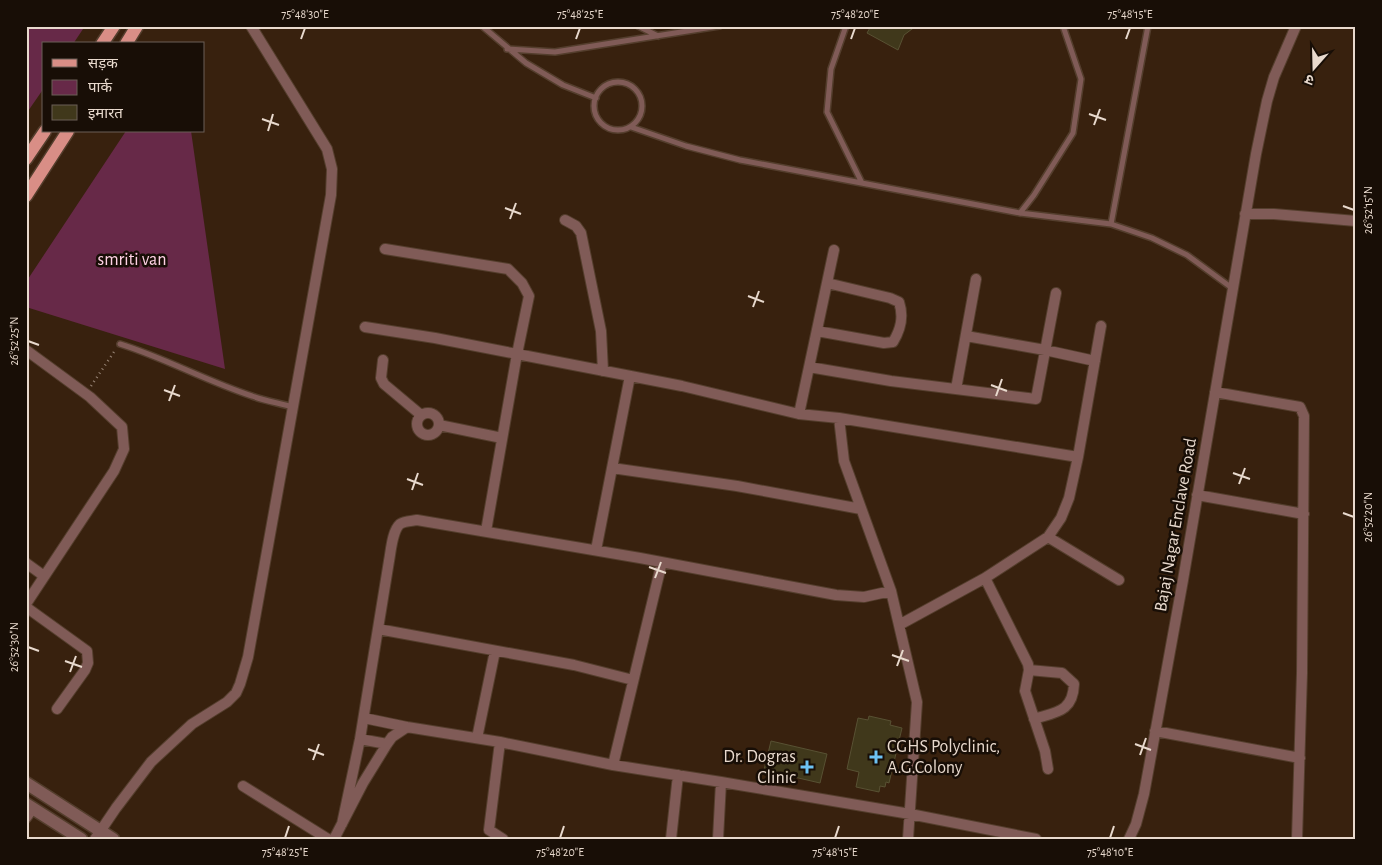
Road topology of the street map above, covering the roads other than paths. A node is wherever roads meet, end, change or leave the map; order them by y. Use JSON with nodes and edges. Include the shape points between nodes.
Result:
{"nodes":[{"id":1,"x":114,"y":26,"type":"edge"},
{"id":2,"x":137,"y":26,"type":"edge"},
{"id":3,"x":482,"y":26,"type":"edge"},
{"id":4,"x":638,"y":26,"type":"edge"},
{"id":5,"x":719,"y":26,"type":"edge"},
{"id":6,"x":846,"y":26,"type":"edge"},
{"id":7,"x":1063,"y":26,"type":"edge"},
{"id":8,"x":1148,"y":26,"type":"edge"},
{"id":9,"x":1296,"y":26,"type":"edge"},
{"id":10,"x":253,"y":27,"type":"edge"},
{"id":11,"x":659,"y":36,"type":"junction"},
{"id":12,"x":103,"y":42,"type":"edge"},
{"id":13,"x":127,"y":42,"type":"edge"},
{"id":14,"x":508,"y":49,"type":"junction"},
{"id":15,"x":596,"y":98,"type":"junction"},
{"id":16,"x":630,"y":127,"type":"junction"},
{"id":17,"x":44,"y":132,"type":"edge"},
{"id":18,"x":67,"y":132,"type":"edge"},
{"id":19,"x":26,"y":159,"type":"edge"},
{"id":20,"x":862,"y":183,"type":"junction"},
{"id":21,"x":26,"y":196,"type":"edge"},
{"id":22,"x":1020,"y":213,"type":"junction"},
{"id":23,"x":1245,"y":214,"type":"junction"},
{"id":24,"x":565,"y":220,"type":"dead end"},
{"id":25,"x":1356,"y":221,"type":"edge"},
{"id":26,"x":1111,"y":224,"type":"junction"},
{"id":27,"x":385,"y":248,"type":"dead end"},
{"id":28,"x":834,"y":250,"type":"dead end"},
{"id":29,"x":976,"y":279,"type":"dead end"},
{"id":30,"x":827,"y":284,"type":"junction"},
{"id":31,"x":1232,"y":288,"type":"junction"},
{"id":32,"x":1056,"y":293,"type":"dead end"},
{"id":33,"x":1102,"y":326,"type":"dead end"},
{"id":34,"x":365,"y":327,"type":"dead end"},
{"id":35,"x":817,"y":331,"type":"junction"},
{"id":36,"x":966,"y":336,"type":"junction"},
{"id":37,"x":120,"y":344,"type":"road end"},
{"id":38,"x":26,"y":350,"type":"edge"},
{"id":39,"x":1045,"y":350,"type":"junction"},
{"id":40,"x":517,"y":354,"type":"junction"},
{"id":41,"x":383,"y":360,"type":"dead end"},
{"id":42,"x":1095,"y":361,"type":"junction"},
{"id":43,"x":808,"y":367,"type":"junction"},
{"id":44,"x":603,"y":371,"type":"junction"},
{"id":45,"x":630,"y":376,"type":"junction"},
{"id":46,"x":956,"y":389,"type":"junction"},
{"id":47,"x":1215,"y":392,"type":"junction"},
{"id":48,"x":293,"y":407,"type":"junction"},
{"id":49,"x":799,"y":414,"type":"junction"},
{"id":50,"x":421,"y":416,"type":"junction"},
{"id":51,"x":839,"y":418,"type":"junction"},
{"id":52,"x":438,"y":425,"type":"junction"},
{"id":53,"x":502,"y":438,"type":"junction"},
{"id":54,"x":1078,"y":457,"type":"junction"},
{"id":55,"x":612,"y":468,"type":"junction"},
{"id":56,"x":1197,"y":495,"type":"junction"},
{"id":57,"x":861,"y":509,"type":"junction"},
{"id":58,"x":1304,"y":514,"type":"junction"},
{"id":59,"x":486,"y":530,"type":"junction"},
{"id":60,"x":1048,"y":537,"type":"junction"},
{"id":61,"x":596,"y":550,"type":"junction"},
{"id":62,"x":662,"y":562,"type":"junction"},
{"id":63,"x":26,"y":563,"type":"edge"},
{"id":64,"x":44,"y":576,"type":"junction"},
{"id":65,"x":985,"y":578,"type":"junction"},
{"id":66,"x":1118,"y":580,"type":"dead end"},
{"id":67,"x":891,"y":591,"type":"junction"},
{"id":68,"x":26,"y":606,"type":"edge"},
{"id":69,"x":899,"y":625,"type":"junction"},
{"id":70,"x":378,"y":628,"type":"junction"},
{"id":71,"x":495,"y":650,"type":"junction"},
{"id":72,"x":1028,"y":670,"type":"junction"},
{"id":73,"x":634,"y":680,"type":"junction"},
{"id":74,"x":56,"y":709,"type":"dead end"},
{"id":75,"x":364,"y":718,"type":"junction"},
{"id":76,"x":1034,"y":719,"type":"junction"},
{"id":77,"x":407,"y":727,"type":"junction"},
{"id":78,"x":1155,"y":731,"type":"junction"},
{"id":79,"x":477,"y":738,"type":"junction"},
{"id":80,"x":360,"y":739,"type":"junction"},
{"id":81,"x":500,"y":742,"type":"junction"},
{"id":82,"x":386,"y":744,"type":"junction"},
{"id":83,"x":1300,"y":758,"type":"junction"},
{"id":84,"x":613,"y":765,"type":"junction"},
{"id":85,"x":1048,"y":770,"type":"dead end"},
{"id":86,"x":678,"y":775,"type":"junction"},
{"id":87,"x":721,"y":782,"type":"junction"},
{"id":88,"x":26,"y":783,"type":"edge"},
{"id":89,"x":243,"y":786,"type":"dead end"},
{"id":90,"x":28,"y":810,"type":"edge"},
{"id":91,"x":910,"y":814,"type":"junction"},
{"id":92,"x":342,"y":824,"type":"junction"},
{"id":93,"x":488,"y":834,"type":"edge"},
{"id":94,"x":98,"y":835,"type":"edge"},
{"id":95,"x":81,"y":839,"type":"edge"},
{"id":96,"x":113,"y":839,"type":"edge"},
{"id":97,"x":328,"y":839,"type":"edge"},
{"id":98,"x":334,"y":839,"type":"edge"},
{"id":99,"x":503,"y":839,"type":"edge"},
{"id":100,"x":671,"y":839,"type":"edge"},
{"id":101,"x":718,"y":839,"type":"edge"},
{"id":102,"x":908,"y":839,"type":"edge"},
{"id":103,"x":1036,"y":839,"type":"edge"},
{"id":104,"x":1129,"y":839,"type":"edge"},
{"id":105,"x":1297,"y":839,"type":"edge"}],
"edges":[{"from":1,"to":12,"type":"main road"},
{"from":2,"to":13,"type":"main road"},
{"from":3,"to":14,"type":"lane"},
{"from":4,"to":11,"type":"lane"},
{"from":5,"to":11,"type":"lane"},
{"from":6,"to":20,"type":"lane","via":[[831,70],[827,112]]},
{"from":7,"to":22,"type":"lane","via":[[1081,79],[1073,134]]},
{"from":8,"to":26,"type":"lane"},
{"from":9,"to":23,"type":"street","name":"Bajaj Nagar Enclave Road","via":[[1267,101]]},
{"from":10,"to":48,"type":"street","via":[[327,149],[332,169],[331,195]]},
{"from":11,"to":14,"type":"lane","via":[[555,52]]},
{"from":14,"to":15,"type":"lane","via":[[563,86]]},
{"from":15,"to":16,"type":"lane","via":[[594,106],[600,122],[614,130]]},
{"from":15,"to":16,"type":"lane","via":[[605,86],[612,83],[620,82],[634,88],[642,101],[642,108]]},
{"from":16,"to":20,"type":"lane","via":[[740,160]]},
{"from":17,"to":19,"type":"main road"},
{"from":18,"to":21,"type":"main road"},
{"from":20,"to":22,"type":"lane"},
{"from":22,"to":26,"type":"lane"},
{"from":23,"to":25,"type":"street"},
{"from":23,"to":31,"type":"street","name":"Bajaj Nagar Enclave Road"},
{"from":24,"to":44,"type":"street","via":[[581,233],[601,331]]},
{"from":26,"to":31,"type":"lane","via":[[1152,238],[1187,256]]},
{"from":27,"to":40,"type":"street","via":[[508,269],[522,282],[528,296]]},
{"from":28,"to":30,"type":"street"},
{"from":29,"to":36,"type":"street"},
{"from":30,"to":35,"type":"street"},
{"from":30,"to":35,"type":"street","via":[[899,302],[902,322],[893,342],[884,343]]},
{"from":31,"to":47,"type":"street","name":"Bajaj Nagar Enclave Road"},
{"from":32,"to":39,"type":"street"},
{"from":33,"to":42,"type":"street"},
{"from":34,"to":40,"type":"street"},
{"from":35,"to":43,"type":"street"},
{"from":36,"to":39,"type":"street"},
{"from":36,"to":46,"type":"street"},
{"from":37,"to":48,"type":"lane","via":[[252,397]]},
{"from":38,"to":64,"type":"street","via":[[85,394],[122,427],[124,449],[114,471]]},
{"from":39,"to":42,"type":"street"},
{"from":39,"to":46,"type":"street","via":[[1036,399]]},
{"from":40,"to":44,"type":"street"},
{"from":40,"to":53,"type":"street"},
{"from":41,"to":50,"type":"street","via":[[381,378],[384,384]]},
{"from":42,"to":54,"type":"street"},
{"from":43,"to":46,"type":"street"},
{"from":43,"to":49,"type":"street"},
{"from":44,"to":45,"type":"street"},
{"from":45,"to":49,"type":"street"},
{"from":45,"to":55,"type":"street"},
{"from":47,"to":56,"type":"street","name":"Bajaj Nagar Enclave Road"},
{"from":47,"to":58,"type":"street","via":[[1303,410]]},
{"from":48,"to":94,"type":"street","via":[[248,657],[236,693],[192,724],[151,762]]},
{"from":49,"to":51,"type":"street"},
{"from":50,"to":52,"type":"street","via":[[431,414],[438,420]]},
{"from":50,"to":52,"type":"street","via":[[417,426],[425,434],[434,433]]},
{"from":51,"to":54,"type":"street"},
{"from":51,"to":57,"type":"street","via":[[844,461]]},
{"from":52,"to":53,"type":"street"},
{"from":53,"to":59,"type":"street"},
{"from":54,"to":60,"type":"street","via":[[1061,518]]},
{"from":55,"to":57,"type":"street","via":[[737,486]]},
{"from":55,"to":61,"type":"street"},
{"from":56,"to":58,"type":"street"},
{"from":56,"to":78,"type":"street","name":"Bajaj Nagar Enclave Road"},
{"from":57,"to":67,"type":"street"},
{"from":58,"to":83,"type":"street"},
{"from":59,"to":61,"type":"street"},
{"from":59,"to":70,"type":"street","via":[[417,520],[398,526]]},
{"from":60,"to":65,"type":"street"},
{"from":60,"to":66,"type":"street"},
{"from":61,"to":62,"type":"street"},
{"from":62,"to":67,"type":"street","via":[[836,595],[864,596]]},
{"from":62,"to":73,"type":"street"},
{"from":63,"to":64,"type":"street"},
{"from":64,"to":68,"type":"street"},
{"from":65,"to":69,"type":"street"},
{"from":65,"to":72,"type":"street","via":[[1028,664]]},
{"from":67,"to":69,"type":"street"},
{"from":68,"to":74,"type":"street","via":[[87,651],[85,670]]},
{"from":69,"to":91,"type":"street","via":[[916,702]]},
{"from":70,"to":71,"type":"street"},
{"from":70,"to":75,"type":"street"},
{"from":71,"to":73,"type":"street"},
{"from":71,"to":79,"type":"street"},
{"from":72,"to":76,"type":"street","via":[[1025,691]]},
{"from":72,"to":76,"type":"street","via":[[1062,673],[1074,684],[1071,702],[1062,710]]},
{"from":73,"to":84,"type":"street"},
{"from":75,"to":77,"type":"street"},
{"from":75,"to":80,"type":"street"},
{"from":76,"to":85,"type":"street"},
{"from":77,"to":79,"type":"street"},
{"from":77,"to":82,"type":"street"},
{"from":78,"to":83,"type":"street"},
{"from":78,"to":104,"type":"street","name":"Bajaj Nagar Enclave Road","via":[[1144,794]]},
{"from":79,"to":81,"type":"street"},
{"from":80,"to":82,"type":"street"},
{"from":80,"to":92,"type":"street"},
{"from":81,"to":84,"type":"street"},
{"from":81,"to":93,"type":"street"},
{"from":82,"to":92,"type":"street"},
{"from":83,"to":105,"type":"street"},
{"from":84,"to":86,"type":"street"},
{"from":86,"to":87,"type":"street"},
{"from":86,"to":100,"type":"street"},
{"from":87,"to":91,"type":"street"},
{"from":87,"to":101,"type":"street"},
{"from":88,"to":94,"type":"street"},
{"from":89,"to":97,"type":"street"},
{"from":90,"to":95,"type":"street"},
{"from":91,"to":102,"type":"street"},
{"from":91,"to":103,"type":"street"},
{"from":92,"to":98,"type":"street"},
{"from":93,"to":99,"type":"street"},
{"from":94,"to":96,"type":"street"}]}
